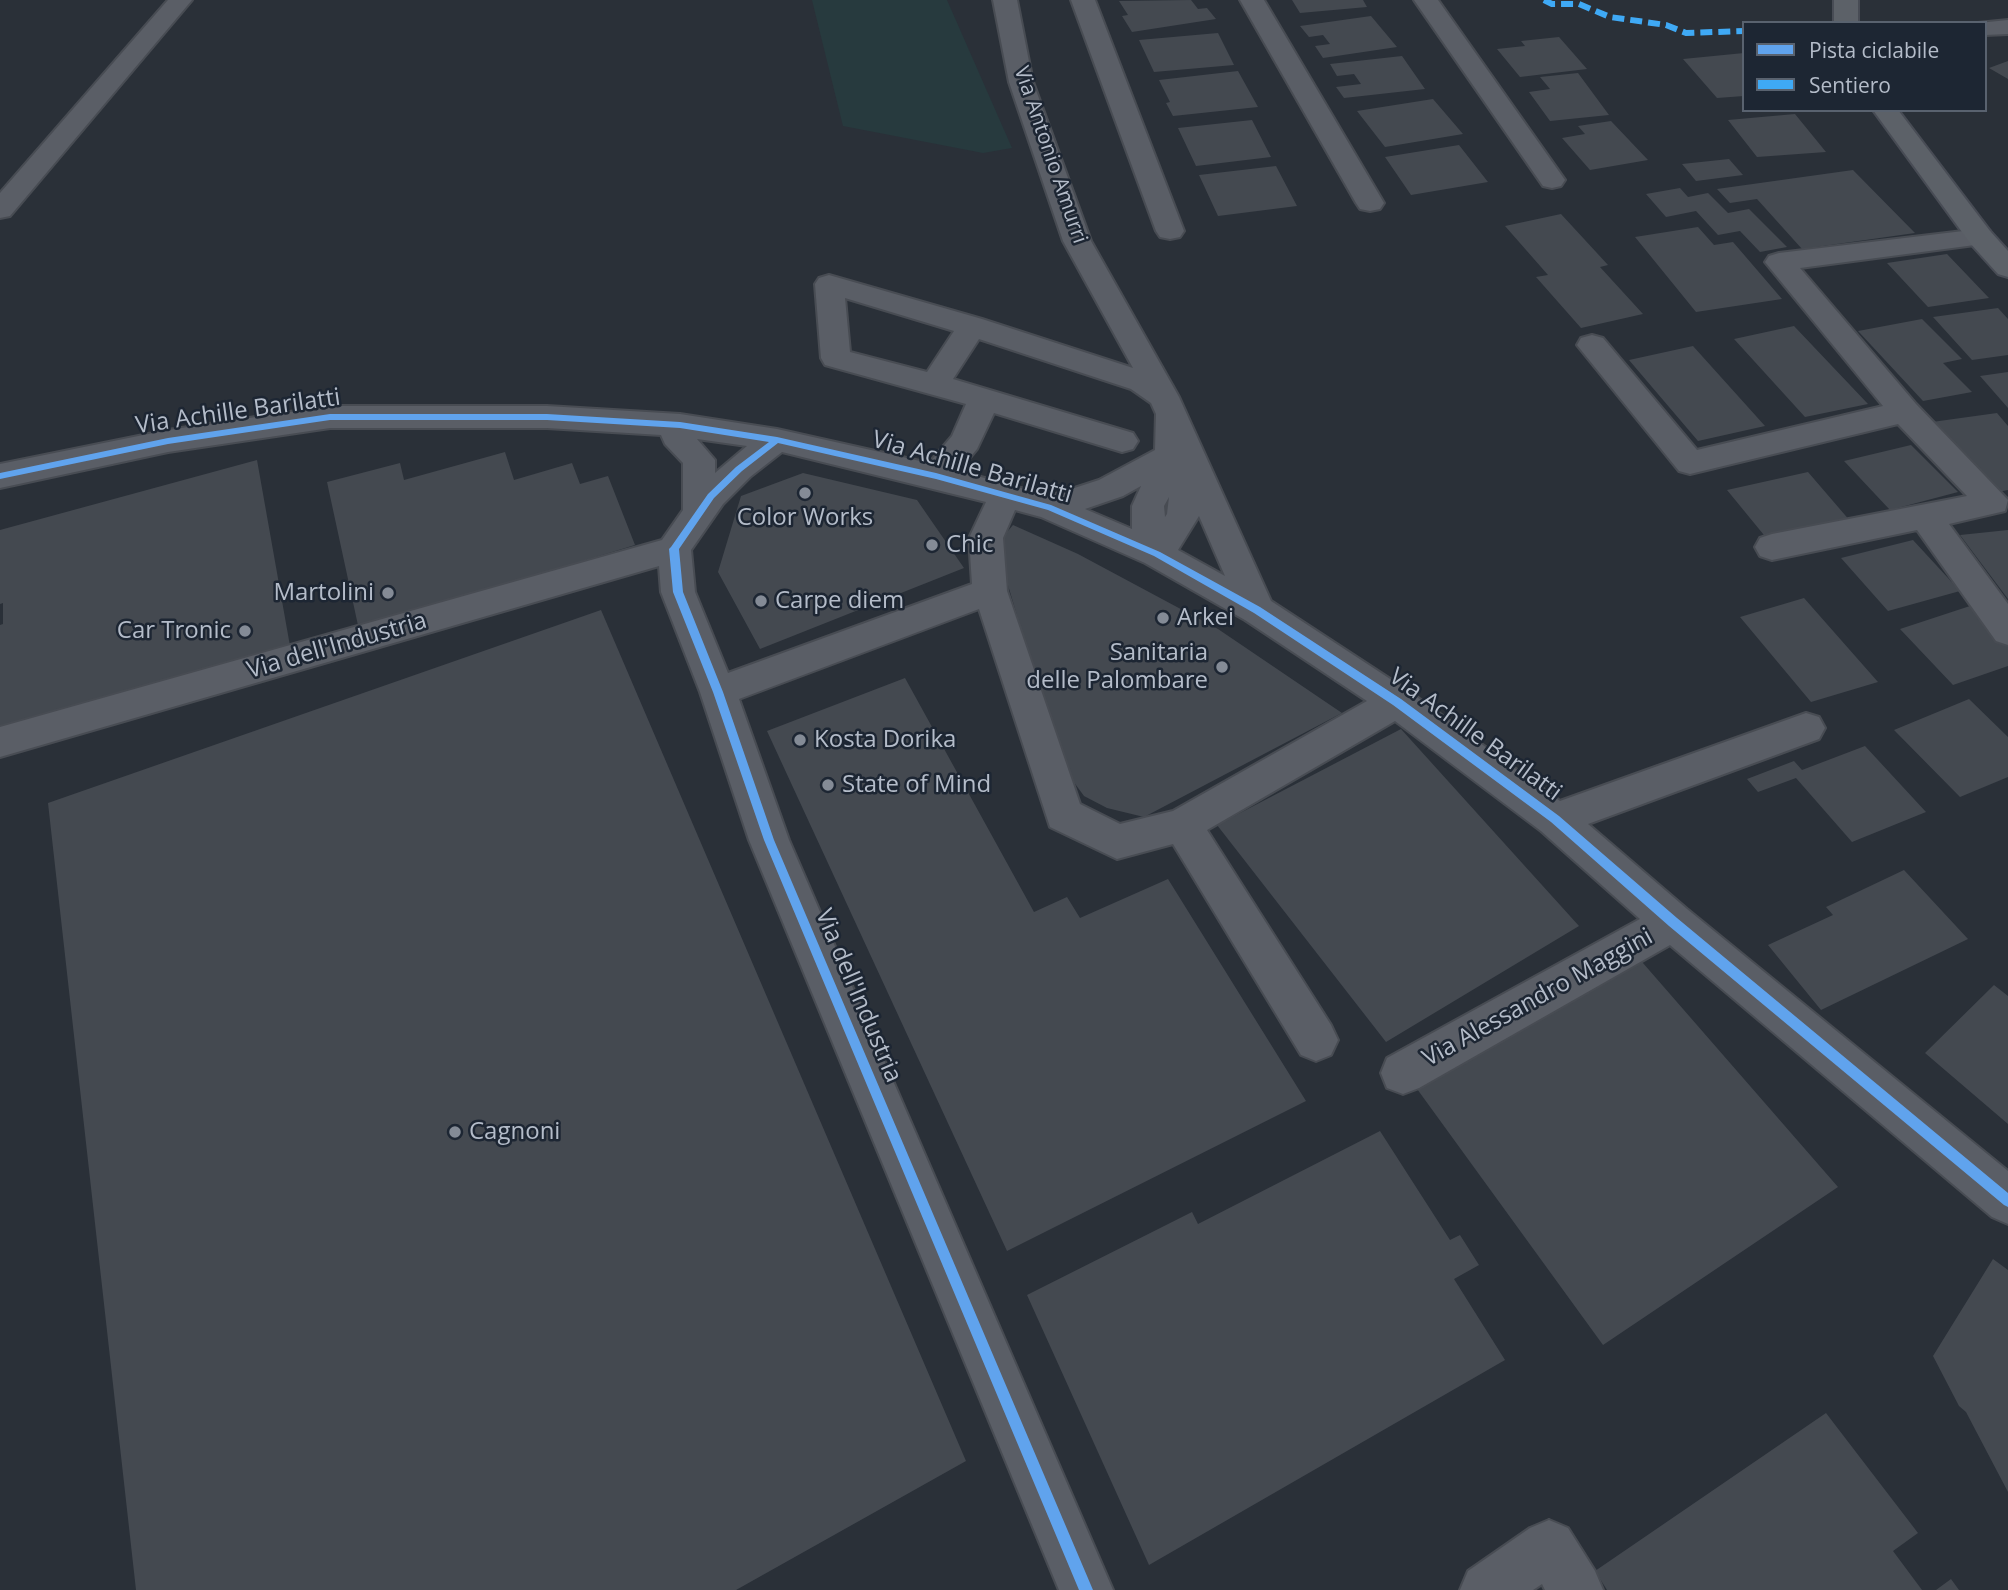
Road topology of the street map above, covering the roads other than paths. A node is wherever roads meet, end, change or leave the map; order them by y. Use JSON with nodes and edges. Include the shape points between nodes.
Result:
{"nodes":[{"id":1,"x":180,"y":0,"type":"edge"},
{"id":2,"x":1005,"y":0,"type":"edge"},
{"id":3,"x":1083,"y":0,"type":"edge"},
{"id":4,"x":1252,"y":0,"type":"edge"},
{"id":5,"x":1426,"y":0,"type":"edge"},
{"id":6,"x":1846,"y":0,"type":"edge"},
{"id":7,"x":1846,"y":21,"type":"edge"},
{"id":8,"x":2008,"y":27,"type":"edge"},
{"id":9,"x":1987,"y":28,"type":"edge"},
{"id":10,"x":1886,"y":112,"type":"edge"},
{"id":11,"x":1552,"y":180,"type":"dead end"},
{"id":12,"x":1370,"y":203,"type":"dead end"},
{"id":13,"x":0,"y":209,"type":"edge"},
{"id":14,"x":1170,"y":231,"type":"dead end"},
{"id":15,"x":1980,"y":237,"type":"junction"},
{"id":16,"x":2008,"y":268,"type":"edge"},
{"id":17,"x":972,"y":326,"type":"junction"},
{"id":18,"x":1592,"y":345,"type":"dead end"},
{"id":19,"x":935,"y":384,"type":"junction"},
{"id":20,"x":984,"y":399,"type":"junction"},
{"id":21,"x":1168,"y":406,"type":"junction"},
{"id":22,"x":1905,"y":412,"type":"junction"},
{"id":23,"x":676,"y":436,"type":"dead end"},
{"id":24,"x":777,"y":440,"type":"junction"},
{"id":25,"x":1122,"y":441,"type":"dead end"},
{"id":26,"x":1181,"y":454,"type":"junction"},
{"id":27,"x":0,"y":476,"type":"edge"},
{"id":28,"x":936,"y":476,"type":"junction"},
{"id":29,"x":1005,"y":495,"type":"junction"},
{"id":30,"x":2001,"y":502,"type":"edge"},
{"id":31,"x":1051,"y":508,"type":"junction"},
{"id":32,"x":700,"y":510,"type":"junction"},
{"id":33,"x":1925,"y":516,"type":"junction"},
{"id":34,"x":1772,"y":547,"type":"dead end"},
{"id":35,"x":674,"y":549,"type":"junction"},
{"id":36,"x":1157,"y":554,"type":"junction"},
{"id":37,"x":990,"y":591,"type":"junction"},
{"id":38,"x":1257,"y":610,"type":"junction"},
{"id":39,"x":2008,"y":631,"type":"edge"},
{"id":40,"x":718,"y":692,"type":"junction"},
{"id":41,"x":1397,"y":702,"type":"junction"},
{"id":42,"x":1806,"y":728,"type":"dead end"},
{"id":43,"x":0,"y":743,"type":"edge"},
{"id":44,"x":1555,"y":820,"type":"junction"},
{"id":45,"x":1182,"y":825,"type":"junction"},
{"id":46,"x":1673,"y":922,"type":"junction"},
{"id":47,"x":1316,"y":1040,"type":"dead end"},
{"id":48,"x":1404,"y":1073,"type":"dead end"},
{"id":49,"x":2008,"y":1201,"type":"edge"},
{"id":50,"x":1086,"y":1590,"type":"edge"},
{"id":51,"x":1487,"y":1590,"type":"edge"},
{"id":52,"x":1576,"y":1590,"type":"edge"}],
"edges":[{"from":1,"to":13,"type":"street"},
{"from":2,"to":21,"type":"street","name":"Via Antonio Amurri","via":[[1021,82],[1077,241]]},
{"from":3,"to":14,"type":"street"},
{"from":4,"to":12,"type":"street"},
{"from":5,"to":11,"type":"street"},
{"from":6,"to":7,"type":"main road"},
{"from":8,"to":9,"type":"street"},
{"from":10,"to":15,"type":"main road"},
{"from":15,"to":16,"type":"main road"},
{"from":15,"to":22,"type":"street","via":[[1779,262]]},
{"from":17,"to":19,"type":"street"},
{"from":17,"to":19,"type":"street","via":[[829,284],[836,358]]},
{"from":17,"to":21,"type":"street","via":[[1142,382]]},
{"from":18,"to":22,"type":"street","via":[[1690,463]]},
{"from":19,"to":20,"type":"street"},
{"from":20,"to":25,"type":"street"},
{"from":20,"to":28,"type":"street","via":[[966,441]]},
{"from":21,"to":26,"type":"street","name":"Via Antonio Amurri"},
{"from":22,"to":30,"type":"street"},
{"from":23,"to":32,"type":"street","via":[[699,460]]},
{"from":24,"to":27,"type":"street","name":"Via Achille Barilatti","via":[[681,425],[547,417],[330,417],[168,441]]},
{"from":24,"to":28,"type":"street","name":"Via Achille Barilatti"},
{"from":24,"to":32,"type":"street","via":[[739,469]]},
{"from":26,"to":31,"type":"street","via":[[1111,488]]},
{"from":26,"to":36,"type":"street","via":[[1183,516]]},
{"from":26,"to":38,"type":"street","name":"Via Antonio Amurri"},
{"from":28,"to":29,"type":"street","name":"Via Achille Barilatti"},
{"from":29,"to":31,"type":"street","name":"Via Achille Barilatti"},
{"from":29,"to":37,"type":"street","via":[[986,538]]},
{"from":30,"to":33,"type":"street"},
{"from":31,"to":36,"type":"street","name":"Via Achille Barilatti"},
{"from":32,"to":35,"type":"street"},
{"from":33,"to":34,"type":"street"},
{"from":33,"to":39,"type":"street"},
{"from":35,"to":40,"type":"street","name":"Via dell'Industria","via":[[678,592]]},
{"from":35,"to":43,"type":"street","name":"Via dell'Industria"},
{"from":36,"to":38,"type":"street","name":"Via Achille Barilatti"},
{"from":37,"to":40,"type":"street"},
{"from":37,"to":45,"type":"street","via":[[1064,815],[1118,842]]},
{"from":38,"to":41,"type":"street","name":"Via Achille Barilatti"},
{"from":40,"to":50,"type":"street","name":"Via dell'Industria","via":[[769,840]]},
{"from":41,"to":44,"type":"street","name":"Via Achille Barilatti"},
{"from":41,"to":45,"type":"street"},
{"from":42,"to":44,"type":"street"},
{"from":44,"to":46,"type":"street","name":"Via Achille Barilatti"},
{"from":45,"to":47,"type":"street"},
{"from":46,"to":48,"type":"street","name":"Via Alessandro Maggini"},
{"from":46,"to":49,"type":"street","name":"Via Achille Barilatti"},
{"from":51,"to":52,"type":"street","via":[[1549,1546]]}]}
